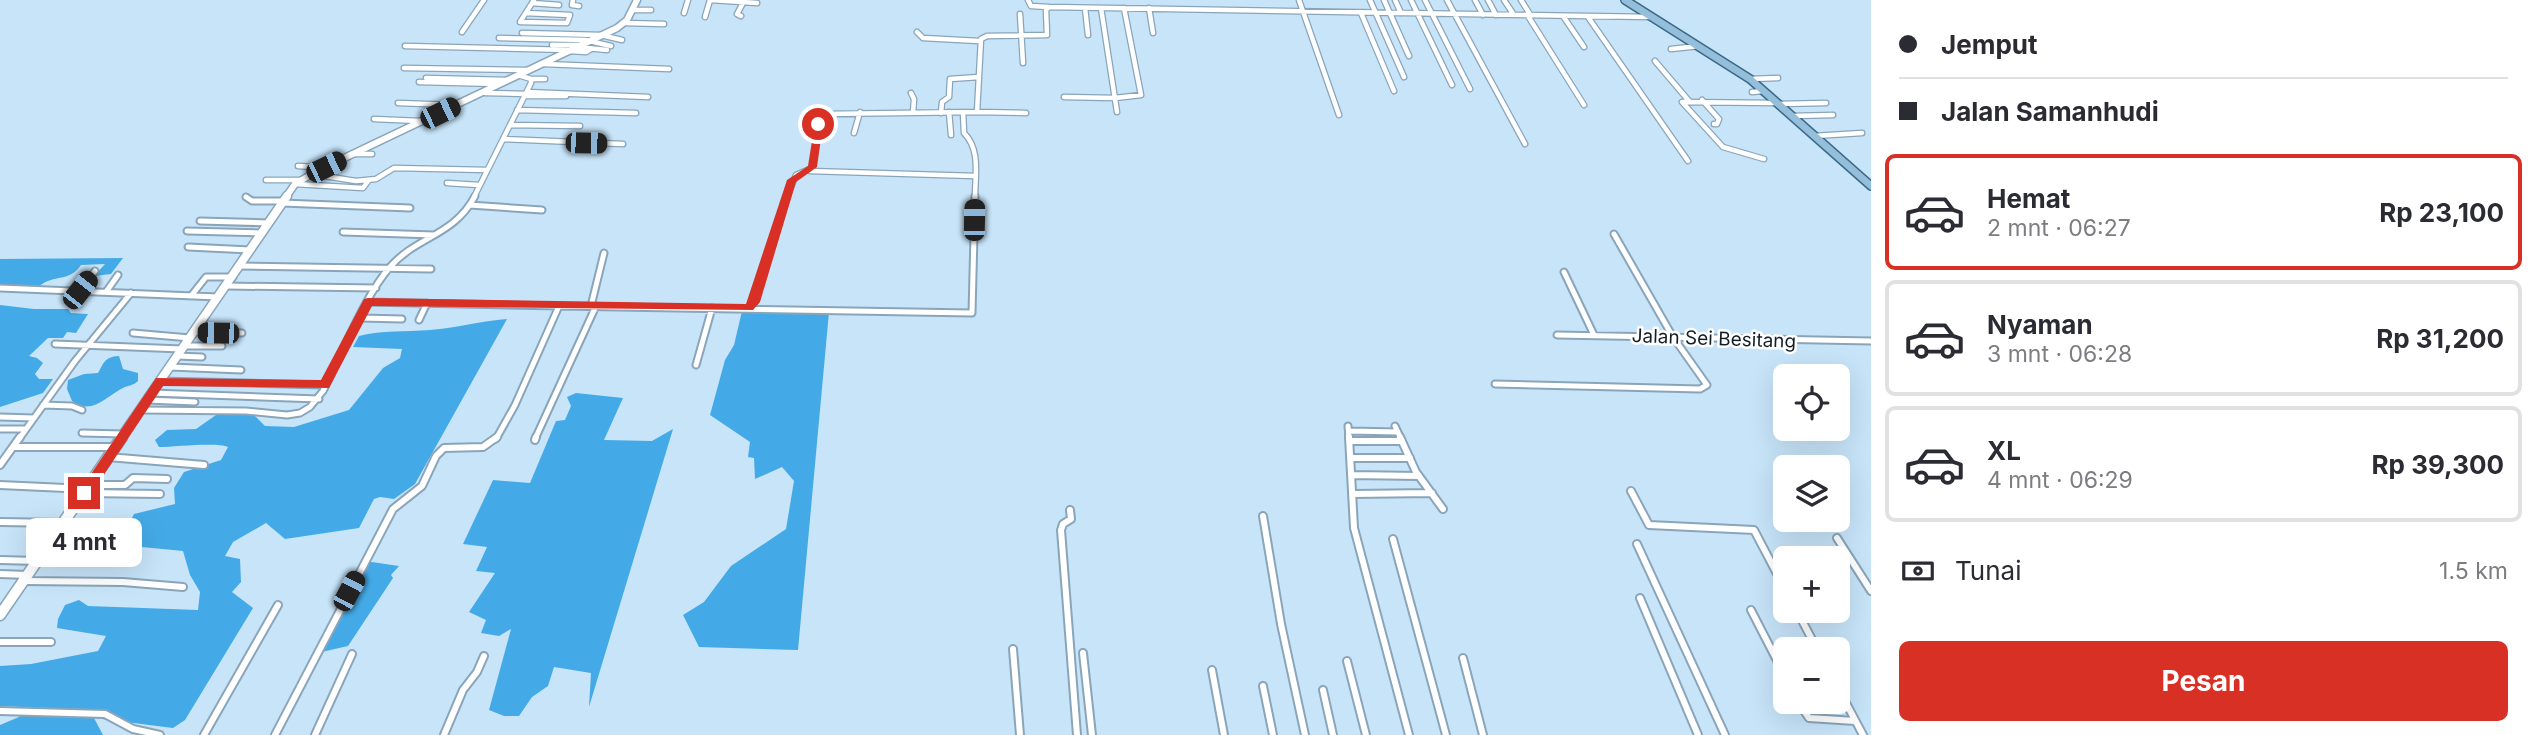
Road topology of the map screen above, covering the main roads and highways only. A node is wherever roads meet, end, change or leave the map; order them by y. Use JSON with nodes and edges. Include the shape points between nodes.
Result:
{"nodes":[{"id":1,"x":1625,"y":0,"type":"edge"},
{"id":2,"x":1871,"y":186,"type":"edge"}],
"edges":[{"from":1,"to":2,"type":"main road","via":[[1750,79]]}]}
